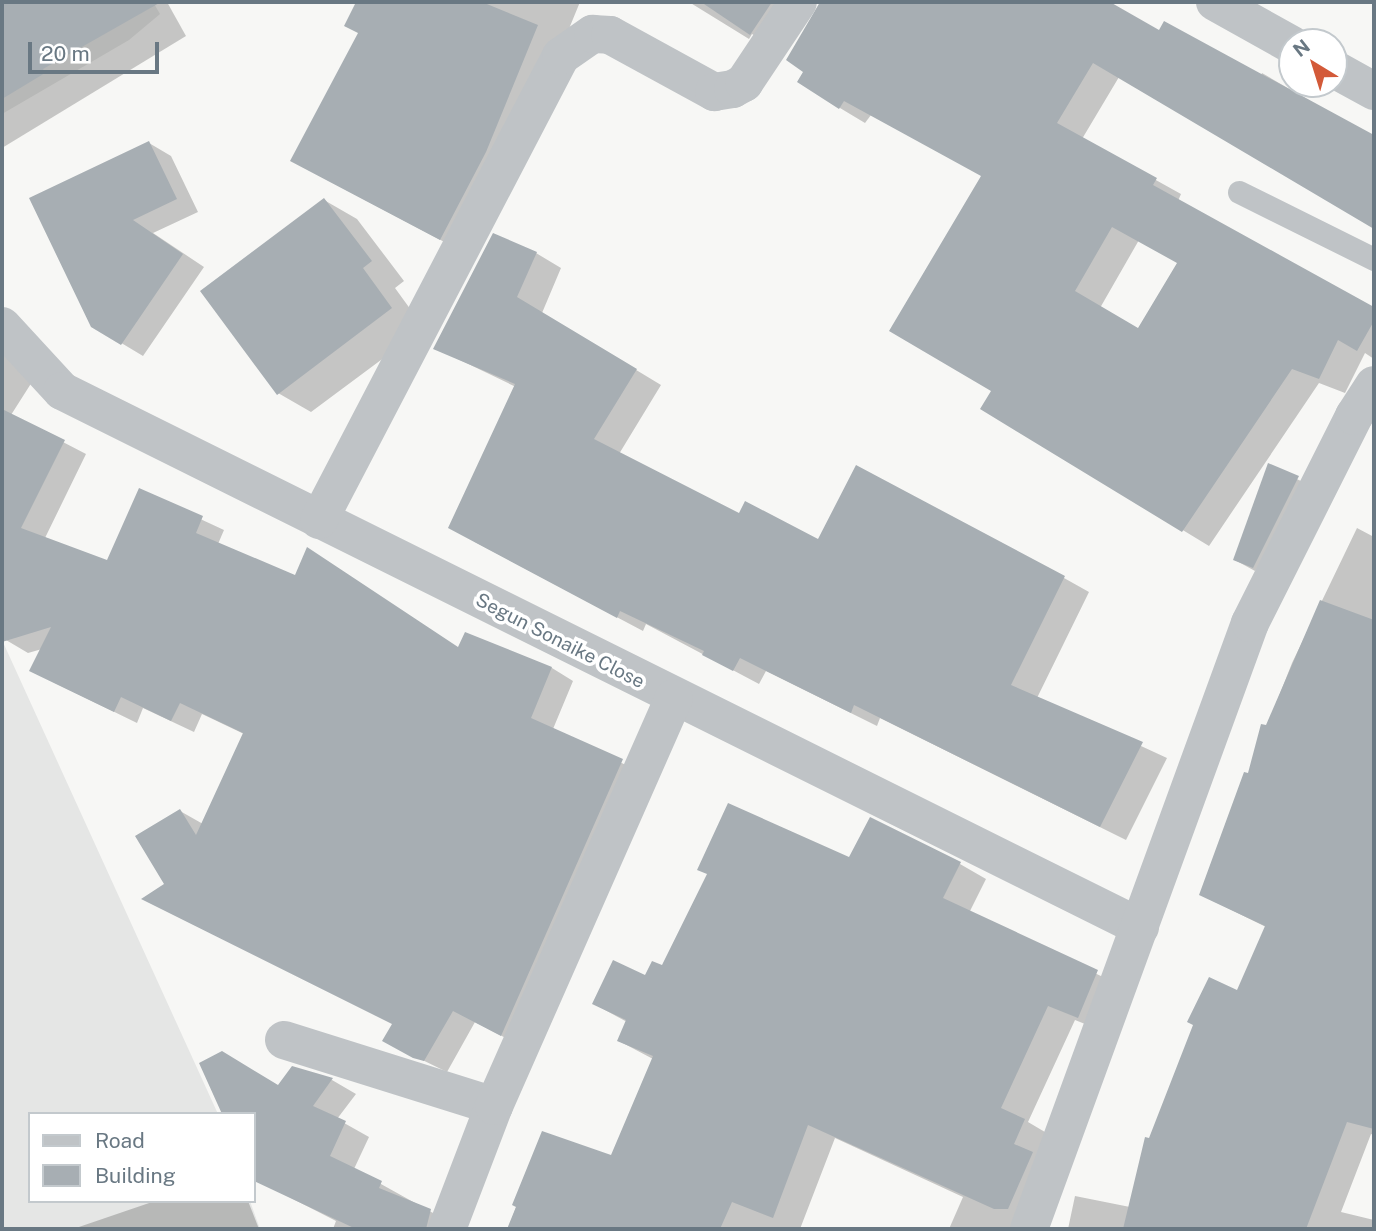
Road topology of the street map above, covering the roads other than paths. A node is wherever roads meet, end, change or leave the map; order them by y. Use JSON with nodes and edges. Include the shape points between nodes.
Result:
{"nodes":[{"id":1,"x":798,"y":2,"type":"edge"},
{"id":2,"x":1215,"y":2,"type":"edge"},
{"id":3,"x":1278,"y":37,"type":"edge"},
{"id":4,"x":1348,"y":77,"type":"edge"},
{"id":5,"x":1374,"y":91,"type":"edge"},
{"id":6,"x":1239,"y":192,"type":"dead end"},
{"id":7,"x":1374,"y":259,"type":"edge"},
{"id":8,"x":2,"y":326,"type":"edge"},
{"id":9,"x":1374,"y":385,"type":"edge"},
{"id":10,"x":319,"y":520,"type":"junction"},
{"id":11,"x":674,"y":698,"type":"junction"},
{"id":12,"x":1140,"y":927,"type":"junction"},
{"id":13,"x":284,"y":1041,"type":"dead end"},
{"id":14,"x":494,"y":1106,"type":"junction"},
{"id":15,"x":447,"y":1229,"type":"edge"},
{"id":16,"x":1029,"y":1229,"type":"edge"}],
"edges":[{"from":1,"to":10,"type":"street","via":[[744,83],[733,89],[715,92],[610,35],[593,34],[561,56]]},
{"from":2,"to":3,"type":"street"},
{"from":4,"to":5,"type":"street"},
{"from":6,"to":7,"type":"lane"},
{"from":8,"to":10,"type":"street","name":"Segun Sonaike Close","via":[[62,391]]},
{"from":9,"to":12,"type":"street","via":[[1250,623]]},
{"from":10,"to":11,"type":"street","name":"Segun Sonaike Close"},
{"from":11,"to":12,"type":"street","name":"Segun Sonaike Close"},
{"from":11,"to":14,"type":"street"},
{"from":12,"to":16,"type":"street"},
{"from":13,"to":14,"type":"street"},
{"from":14,"to":15,"type":"street"}]}
